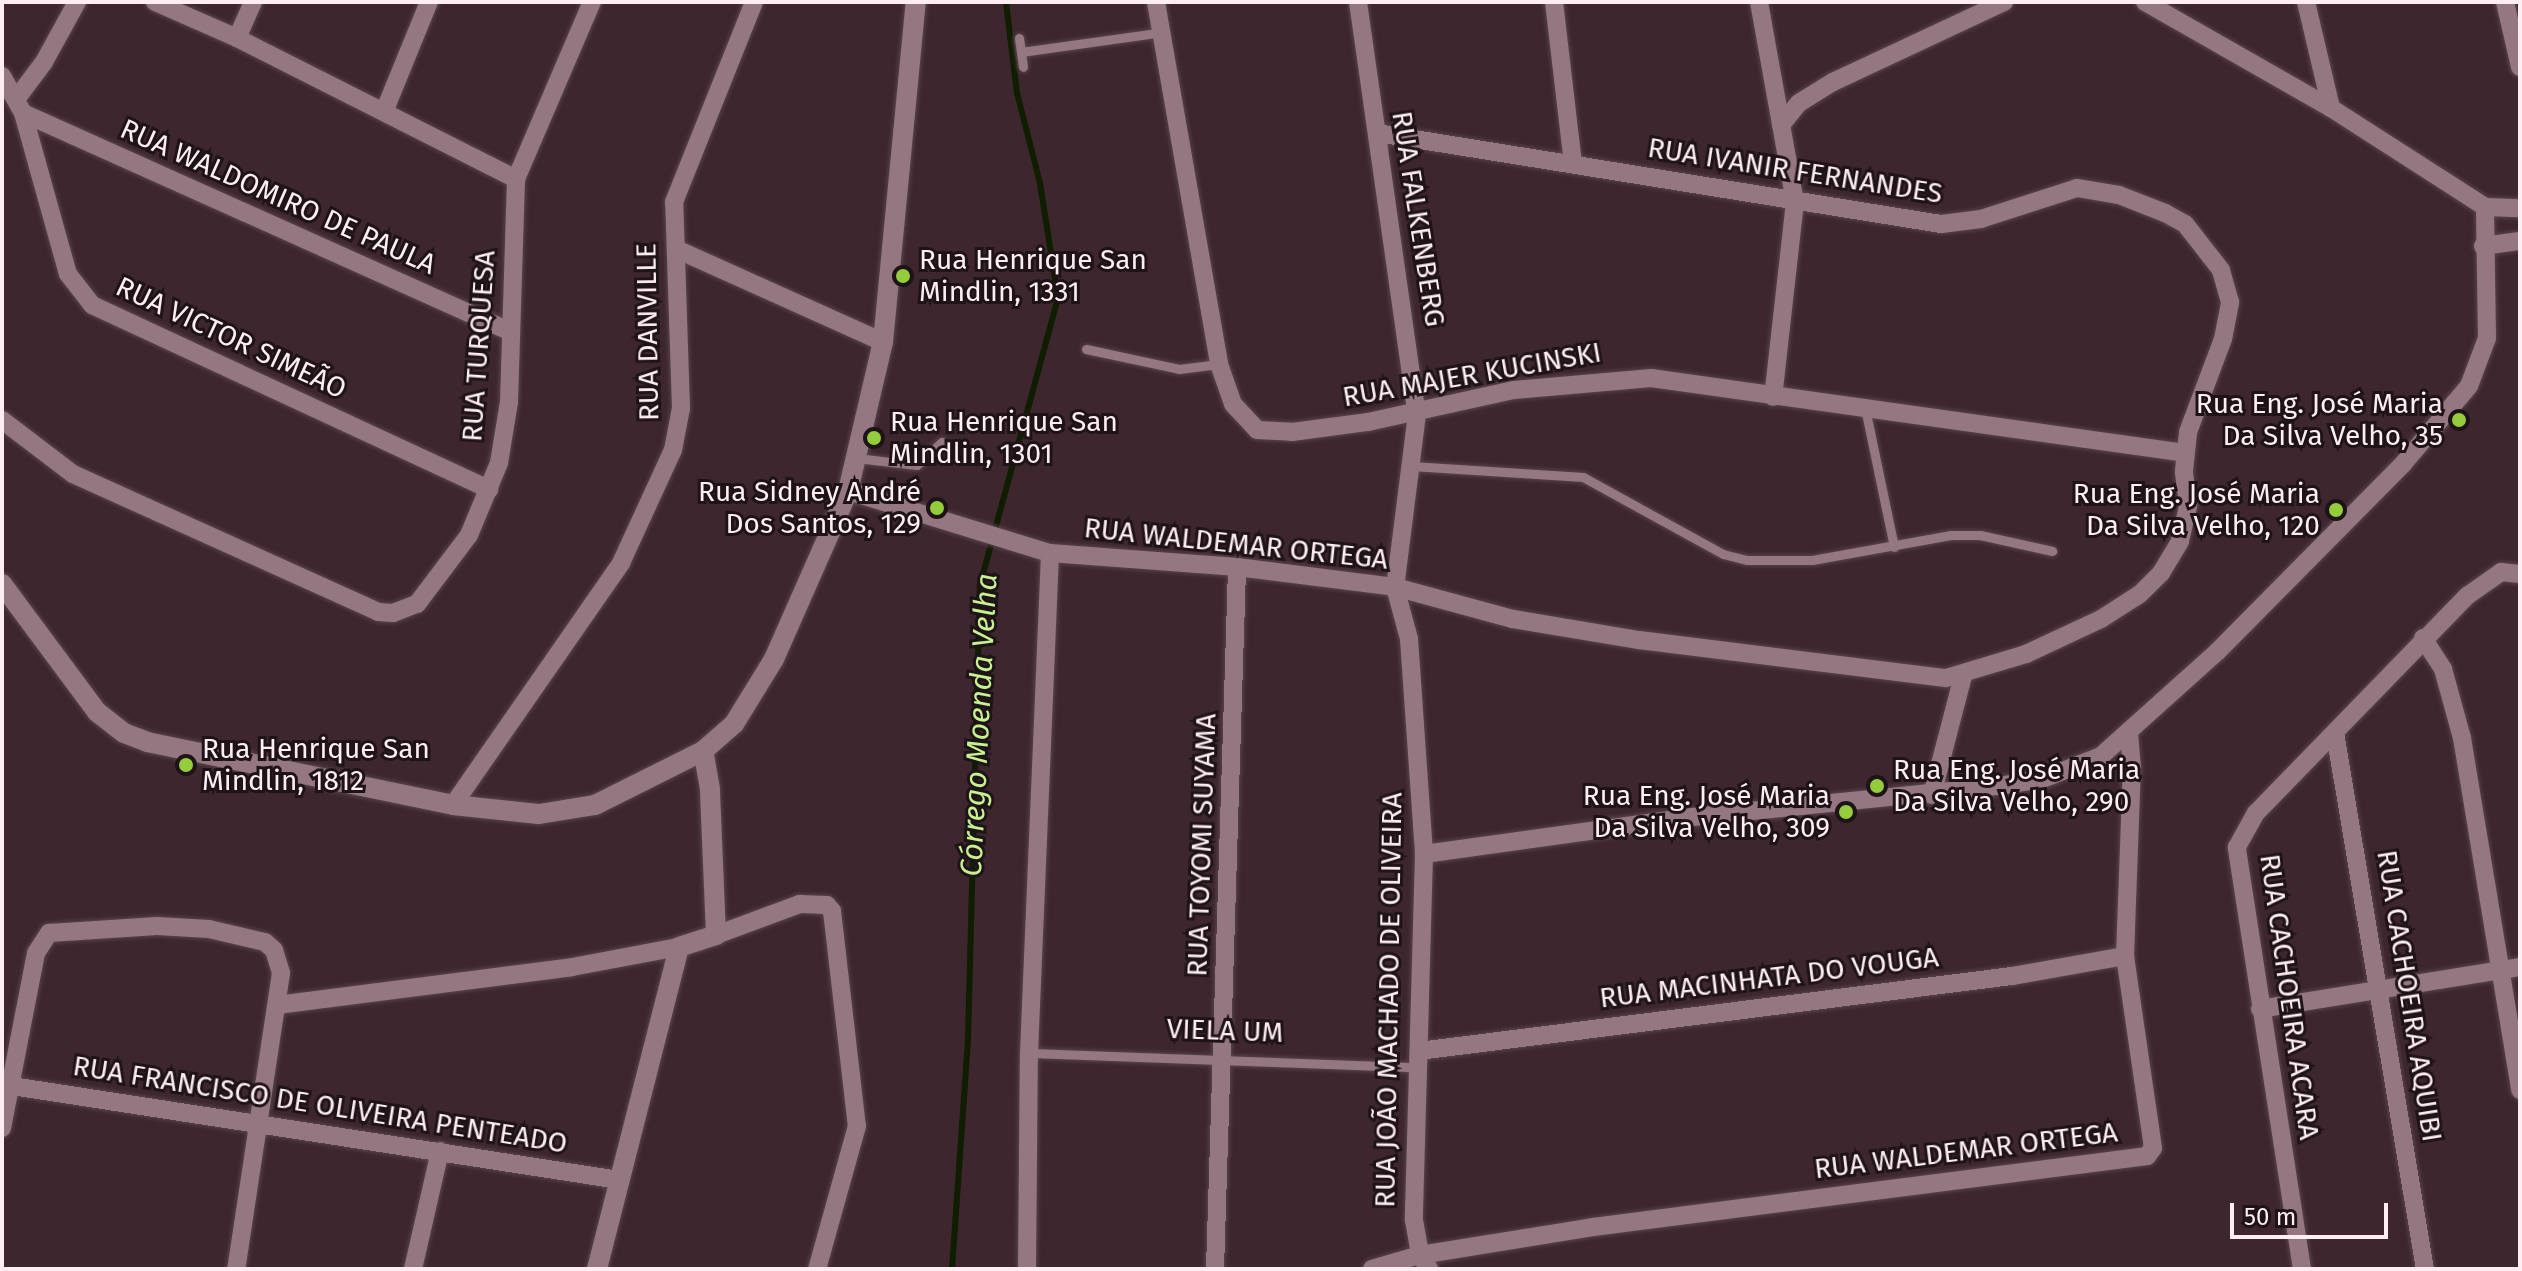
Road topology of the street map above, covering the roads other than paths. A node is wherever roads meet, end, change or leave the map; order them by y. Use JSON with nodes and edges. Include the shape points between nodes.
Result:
{"nodes":[{"id":1,"x":77,"y":2,"type":"edge"},
{"id":2,"x":155,"y":2,"type":"edge"},
{"id":3,"x":253,"y":2,"type":"edge"},
{"id":4,"x":429,"y":2,"type":"edge"},
{"id":5,"x":592,"y":2,"type":"edge"},
{"id":6,"x":754,"y":2,"type":"edge"},
{"id":7,"x":916,"y":2,"type":"edge"},
{"id":8,"x":1156,"y":2,"type":"edge"},
{"id":9,"x":1358,"y":2,"type":"edge"},
{"id":10,"x":1554,"y":2,"type":"edge"},
{"id":11,"x":1759,"y":2,"type":"edge"},
{"id":12,"x":2004,"y":2,"type":"edge"},
{"id":13,"x":2145,"y":2,"type":"edge"},
{"id":14,"x":2306,"y":2,"type":"edge"},
{"id":15,"x":2505,"y":2,"type":"edge"},
{"id":16,"x":1163,"y":32,"type":"junction"},
{"id":17,"x":237,"y":38,"type":"junction"},
{"id":18,"x":1019,"y":38,"type":"dead end"},
{"id":19,"x":1021,"y":52,"type":"junction"},
{"id":20,"x":1023,"y":67,"type":"dead end"},
{"id":21,"x":2520,"y":67,"type":"edge"},
{"id":22,"x":2,"y":76,"type":"edge"},
{"id":23,"x":20,"y":106,"type":"junction"},
{"id":24,"x":2331,"y":108,"type":"junction"},
{"id":25,"x":384,"y":112,"type":"junction"},
{"id":26,"x":1781,"y":125,"type":"junction"},
{"id":27,"x":1377,"y":133,"type":"junction"},
{"id":28,"x":1573,"y":164,"type":"junction"},
{"id":29,"x":516,"y":179,"type":"junction"},
{"id":30,"x":1795,"y":202,"type":"junction"},
{"id":31,"x":2485,"y":207,"type":"junction"},
{"id":32,"x":2520,"y":208,"type":"edge"},
{"id":33,"x":2520,"y":241,"type":"edge"},
{"id":34,"x":2483,"y":246,"type":"junction"},
{"id":35,"x":676,"y":249,"type":"junction"},
{"id":36,"x":511,"y":332,"type":"junction"},
{"id":37,"x":883,"y":342,"type":"junction"},
{"id":38,"x":1086,"y":349,"type":"dead end"},
{"id":39,"x":1219,"y":364,"type":"junction"},
{"id":40,"x":1773,"y":397,"type":"junction"},
{"id":41,"x":1865,"y":408,"type":"junction"},
{"id":42,"x":1417,"y":414,"type":"junction"},
{"id":43,"x":2,"y":420,"type":"edge"},
{"id":44,"x":942,"y":442,"type":"dead end"},
{"id":45,"x":2185,"y":453,"type":"junction"},
{"id":46,"x":856,"y":458,"type":"junction"},
{"id":47,"x":1412,"y":466,"type":"junction"},
{"id":48,"x":489,"y":489,"type":"junction"},
{"id":49,"x":848,"y":491,"type":"junction"},
{"id":50,"x":1894,"y":547,"type":"junction"},
{"id":51,"x":2052,"y":551,"type":"dead end"},
{"id":52,"x":1050,"y":553,"type":"junction"},
{"id":53,"x":1237,"y":567,"type":"junction"},
{"id":54,"x":2520,"y":574,"type":"edge"},
{"id":55,"x":2,"y":584,"type":"edge"},
{"id":56,"x":1395,"y":587,"type":"junction"},
{"id":57,"x":2423,"y":638,"type":"junction"},
{"id":58,"x":1963,"y":676,"type":"junction"},
{"id":59,"x":2335,"y":733,"type":"junction"},
{"id":60,"x":2129,"y":736,"type":"junction"},
{"id":61,"x":703,"y":751,"type":"junction"},
{"id":62,"x":1932,"y":795,"type":"junction"},
{"id":63,"x":453,"y":805,"type":"junction"},
{"id":64,"x":1424,"y":854,"type":"junction"},
{"id":65,"x":716,"y":935,"type":"junction"},
{"id":66,"x":679,"y":947,"type":"junction"},
{"id":67,"x":2125,"y":956,"type":"junction"},
{"id":68,"x":2520,"y":967,"type":"edge"},
{"id":69,"x":2500,"y":970,"type":"junction"},
{"id":70,"x":2381,"y":989,"type":"junction"},
{"id":71,"x":277,"y":1005,"type":"junction"},
{"id":72,"x":2260,"y":1009,"type":"junction"},
{"id":73,"x":1029,"y":1053,"type":"junction"},
{"id":74,"x":1224,"y":1059,"type":"junction"},
{"id":75,"x":1419,"y":1059,"type":"junction"},
{"id":76,"x":12,"y":1086,"type":"junction"},
{"id":77,"x":2520,"y":1090,"type":"edge"},
{"id":78,"x":261,"y":1121,"type":"junction"},
{"id":79,"x":2,"y":1128,"type":"edge"},
{"id":80,"x":440,"y":1151,"type":"junction"},
{"id":81,"x":619,"y":1180,"type":"junction"},
{"id":82,"x":1424,"y":1262,"type":"edge"},
{"id":83,"x":236,"y":1269,"type":"edge"},
{"id":84,"x":413,"y":1269,"type":"edge"},
{"id":85,"x":597,"y":1269,"type":"edge"},
{"id":86,"x":817,"y":1269,"type":"edge"},
{"id":87,"x":1027,"y":1269,"type":"edge"},
{"id":88,"x":1215,"y":1269,"type":"edge"},
{"id":89,"x":1372,"y":1269,"type":"edge"},
{"id":90,"x":2302,"y":1269,"type":"edge"},
{"id":91,"x":2425,"y":1269,"type":"edge"}],
"edges":[{"from":1,"to":23,"type":"street"},
{"from":2,"to":17,"type":"street"},
{"from":3,"to":17,"type":"street"},
{"from":4,"to":25,"type":"street"},
{"from":5,"to":29,"type":"street","name":"RUA TURQUESA"},
{"from":6,"to":35,"type":"street","name":"RUA DANVILLE","via":[[680,177],[674,202]]},
{"from":7,"to":37,"type":"street"},
{"from":8,"to":16,"type":"street","name":"RUA MAJER KUCINSKI"},
{"from":9,"to":27,"type":"street","name":"RUA FALKENBERG"},
{"from":10,"to":28,"type":"street"},
{"from":11,"to":26,"type":"street"},
{"from":12,"to":26,"type":"street","via":[[1833,82],[1799,103]]},
{"from":13,"to":24,"type":"street"},
{"from":14,"to":24,"type":"street"},
{"from":15,"to":21,"type":"street"},
{"from":16,"to":19,"type":"lane"},
{"from":16,"to":39,"type":"street","name":"RUA MAJER KUCINSKI"},
{"from":17,"to":25,"type":"street"},
{"from":18,"to":19,"type":"lane"},
{"from":19,"to":20,"type":"lane"},
{"from":22,"to":23,"type":"street"},
{"from":23,"to":36,"type":"street","name":"RUA WALDOMIRO DE PAULA"},
{"from":23,"to":48,"type":"street","name":"RUA VICTOR SIMEÃO","via":[[68,274],[92,305]]},
{"from":24,"to":31,"type":"street"},
{"from":25,"to":29,"type":"street"},
{"from":26,"to":30,"type":"street"},
{"from":27,"to":28,"type":"street","name":"RUA IVANIR FERNANDES"},
{"from":27,"to":42,"type":"street","name":"RUA FALKENBERG"},
{"from":28,"to":30,"type":"street","name":"RUA IVANIR FERNANDES"},
{"from":29,"to":36,"type":"street","name":"RUA TURQUESA"},
{"from":30,"to":40,"type":"street"},
{"from":30,"to":45,"type":"street","name":"RUA IVANIR FERNANDES","via":[[1941,224],[1981,219],[2077,188],[2147,204],[2185,224],[2221,270],[2230,302]]},
{"from":31,"to":32,"type":"street"},
{"from":31,"to":34,"type":"street"},
{"from":33,"to":34,"type":"street"},
{"from":34,"to":60,"type":"street","via":[[2487,338],[2469,386],[2403,464]]},
{"from":35,"to":37,"type":"street"},
{"from":35,"to":63,"type":"street","name":"RUA DANVILLE","via":[[681,408],[673,450],[614,574]]},
{"from":36,"to":48,"type":"street","name":"RUA TURQUESA","via":[[506,432]]},
{"from":37,"to":46,"type":"street"},
{"from":38,"to":39,"type":"lane","via":[[1179,369]]},
{"from":39,"to":42,"type":"street","name":"RUA MAJER KUCINSKI","via":[[1233,404],[1257,430],[1292,432]]},
{"from":40,"to":41,"type":"street","name":"RUA MAJER KUCINSKI"},
{"from":40,"to":42,"type":"street","name":"RUA MAJER KUCINSKI","via":[[1700,381],[1591,379],[1514,390]]},
{"from":41,"to":45,"type":"street","name":"RUA MAJER KUCINSKI"},
{"from":41,"to":50,"type":"lane"},
{"from":42,"to":47,"type":"street","name":"RUA FALKENBERG"},
{"from":43,"to":48,"type":"street","name":"RUA TURQUESA","via":[[73,474],[378,612],[406,610],[425,597],[469,535]]},
{"from":44,"to":46,"type":"lane","via":[[917,465]]},
{"from":45,"to":58,"type":"street","name":"RUA WALDEMAR ORTEGA","via":[[2186,519],[2161,573],[2101,619]]},
{"from":46,"to":49,"type":"street"},
{"from":47,"to":50,"type":"lane","via":[[1583,477],[1711,548],[1747,560],[1812,560]]},
{"from":47,"to":56,"type":"street","name":"RUA FALKENBERG"},
{"from":49,"to":52,"type":"street"},
{"from":49,"to":61,"type":"street","via":[[774,659],[734,724]]},
{"from":50,"to":51,"type":"lane","via":[[1951,535],[1980,535]]},
{"from":52,"to":53,"type":"street","name":"RUA WALDEMAR ORTEGA"},
{"from":52,"to":73,"type":"street","name":"RUA WALDEMAR ORTEGA"},
{"from":53,"to":56,"type":"street","name":"RUA WALDEMAR ORTEGA"},
{"from":53,"to":74,"type":"street","name":"RUA TOYOMI SUYAMA"},
{"from":54,"to":57,"type":"street","name":"RUA CACHOEIRA ACARA","via":[[2510,570],[2488,578]]},
{"from":55,"to":63,"type":"street","via":[[77,689],[124,733]]},
{"from":56,"to":58,"type":"street","name":"RUA WALDEMAR ORTEGA","via":[[1513,619],[1639,640],[1878,672]]},
{"from":56,"to":64,"type":"street","name":"RUA JOÃO MACHADO DE OLIVEIRA","via":[[1409,639]]},
{"from":57,"to":59,"type":"street","name":"RUA CACHOEIRA ACARA"},
{"from":57,"to":69,"type":"street","via":[[2443,669],[2459,723]]},
{"from":58,"to":62,"type":"street"},
{"from":59,"to":70,"type":"street","name":"RUA CACHOEIRA AQUIBI"},
{"from":59,"to":72,"type":"street","name":"RUA CACHOEIRA ACARA","via":[[2256,813],[2237,847]]},
{"from":60,"to":62,"type":"street","via":[[2101,756],[2042,779]]},
{"from":60,"to":67,"type":"street","name":"RUA WALDEMAR ORTEGA"},
{"from":61,"to":63,"type":"street","via":[[595,805],[566,812],[515,813]]},
{"from":61,"to":65,"type":"street","via":[[710,789]]},
{"from":62,"to":64,"type":"street","via":[[1683,818]]},
{"from":64,"to":75,"type":"street","name":"RUA JOÃO MACHADO DE OLIVEIRA"},
{"from":65,"to":66,"type":"street"},
{"from":65,"to":86,"type":"street","via":[[800,904],[827,905],[832,911],[857,1126]]},
{"from":66,"to":71,"type":"street","via":[[584,965]]},
{"from":66,"to":81,"type":"street"},
{"from":67,"to":75,"type":"street","name":"RUA MACINHATA DO VOUGA"},
{"from":67,"to":82,"type":"street","name":"RUA WALDEMAR ORTEGA","via":[[2153,1148],[2143,1158],[1723,1209]]},
{"from":68,"to":69,"type":"street"},
{"from":69,"to":70,"type":"street"},
{"from":69,"to":77,"type":"street"},
{"from":70,"to":72,"type":"street"},
{"from":70,"to":91,"type":"street","name":"RUA CACHOEIRA AQUIBI"},
{"from":71,"to":76,"type":"street","via":[[280,961],[271,946],[253,937],[157,926],[49,933],[36,953]]},
{"from":71,"to":78,"type":"street"},
{"from":72,"to":90,"type":"street","name":"RUA CACHOEIRA ACARA"},
{"from":73,"to":74,"type":"lane","name":"VIELA UM"},
{"from":73,"to":87,"type":"street","name":"RUA WALDEMAR ORTEGA"},
{"from":74,"to":75,"type":"lane","name":"VIELA UM"},
{"from":74,"to":88,"type":"street","name":"RUA TOYOMI SUYAMA"},
{"from":75,"to":82,"type":"street","name":"RUA JOÃO MACHADO DE OLIVEIRA","via":[[1414,1220]]},
{"from":76,"to":78,"type":"street","name":"RUA FRANCISCO DE OLIVEIRA PENTEADO"},
{"from":76,"to":79,"type":"street"},
{"from":78,"to":80,"type":"street","name":"RUA FRANCISCO DE OLIVEIRA PENTEADO"},
{"from":78,"to":83,"type":"street"},
{"from":80,"to":81,"type":"street","name":"RUA FRANCISCO DE OLIVEIRA PENTEADO"},
{"from":80,"to":84,"type":"street"},
{"from":81,"to":85,"type":"street"},
{"from":82,"to":89,"type":"street","name":"RUA WALDEMAR ORTEGA"}]}
